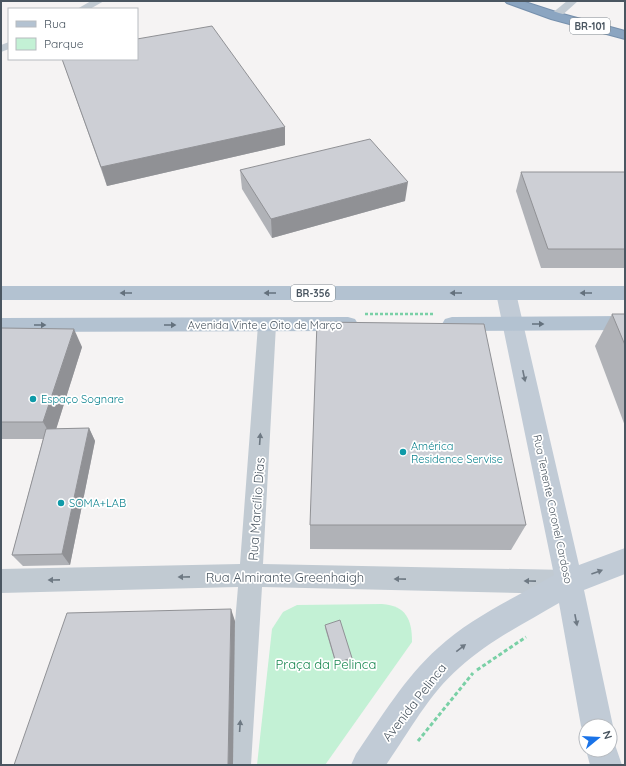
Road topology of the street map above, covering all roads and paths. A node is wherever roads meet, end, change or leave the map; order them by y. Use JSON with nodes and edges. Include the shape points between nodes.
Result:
{"nodes":[{"id":1,"x":99,"y":1,"type":"edge"},
{"id":2,"x":511,"y":1,"type":"edge"},
{"id":3,"x":573,"y":1,"type":"edge"},
{"id":4,"x":84,"y":8,"type":"edge"},
{"id":5,"x":555,"y":16,"type":"junction"},
{"id":6,"x":625,"y":35,"type":"edge"},
{"id":7,"x":1,"y":293,"type":"edge"},
{"id":8,"x":625,"y":293,"type":"edge"},
{"id":9,"x":506,"y":294,"type":"junction"},
{"id":10,"x":625,"y":323,"type":"edge"},
{"id":11,"x":370,"y":324,"type":"edge"},
{"id":12,"x":434,"y":324,"type":"edge"},
{"id":13,"x":513,"y":324,"type":"junction"},
{"id":14,"x":1,"y":325,"type":"edge"},
{"id":15,"x":267,"y":325,"type":"junction"},
{"id":16,"x":625,"y":561,"type":"edge"},
{"id":17,"x":251,"y":576,"type":"junction"},
{"id":18,"x":1,"y":581,"type":"edge"},
{"id":19,"x":569,"y":582,"type":"junction"},
{"id":20,"x":529,"y":635,"type":"dead end"},
{"id":21,"x":595,"y":718,"type":"edge"},
{"id":22,"x":413,"y":747,"type":"dead end"},
{"id":23,"x":237,"y":765,"type":"edge"},
{"id":24,"x":367,"y":765,"type":"edge"}],
"edges":[{"from":1,"to":4,"type":"street"},
{"from":2,"to":5,"type":"highway","number":"BR-101"},
{"from":3,"to":5,"type":"street"},
{"from":5,"to":6,"type":"highway","number":"BR-101"},
{"from":9,"to":7,"type":"main road","number":"BR-356","one_way":true},
{"from":8,"to":9,"type":"main road","number":"BR-356","one_way":true},
{"from":9,"to":13,"type":"main road","name":"Rua Tenente Coronel Cardoso"},
{"from":13,"to":10,"type":"main road","one_way":true},
{"from":11,"to":15,"type":"main road","name":"Avenida Vinte e Oito de Março"},
{"from":12,"to":13,"type":"main road"},
{"from":13,"to":19,"type":"main road","name":"Rua Tenente Coronel Cardoso","one_way":true},
{"from":14,"to":15,"type":"main road","name":"Avenida Vinte e Oito de Março","one_way":true},
{"from":17,"to":15,"type":"street","name":"Rua Marcílio Dias","one_way":true},
{"from":19,"to":16,"type":"main road","name":"Avenida Pelinca","one_way":true},
{"from":17,"to":18,"type":"street","name":"Rua Almirante Greenhaigh","one_way":true},
{"from":19,"to":17,"type":"street","name":"Rua Almirante Greenhaigh","one_way":true},
{"from":23,"to":17,"type":"street","name":"Rua Marcílio Dias","one_way":true},
{"from":19,"to":21,"type":"main road","name":"Rua Tenente Coronel Cardoso","one_way":true},
{"from":24,"to":19,"type":"main road","name":"Avenida Pelinca","one_way":true,"via":[[423,685],[448,658],[477,635]]},
{"from":20,"to":22,"type":"path","via":[[473,673]]}]}
